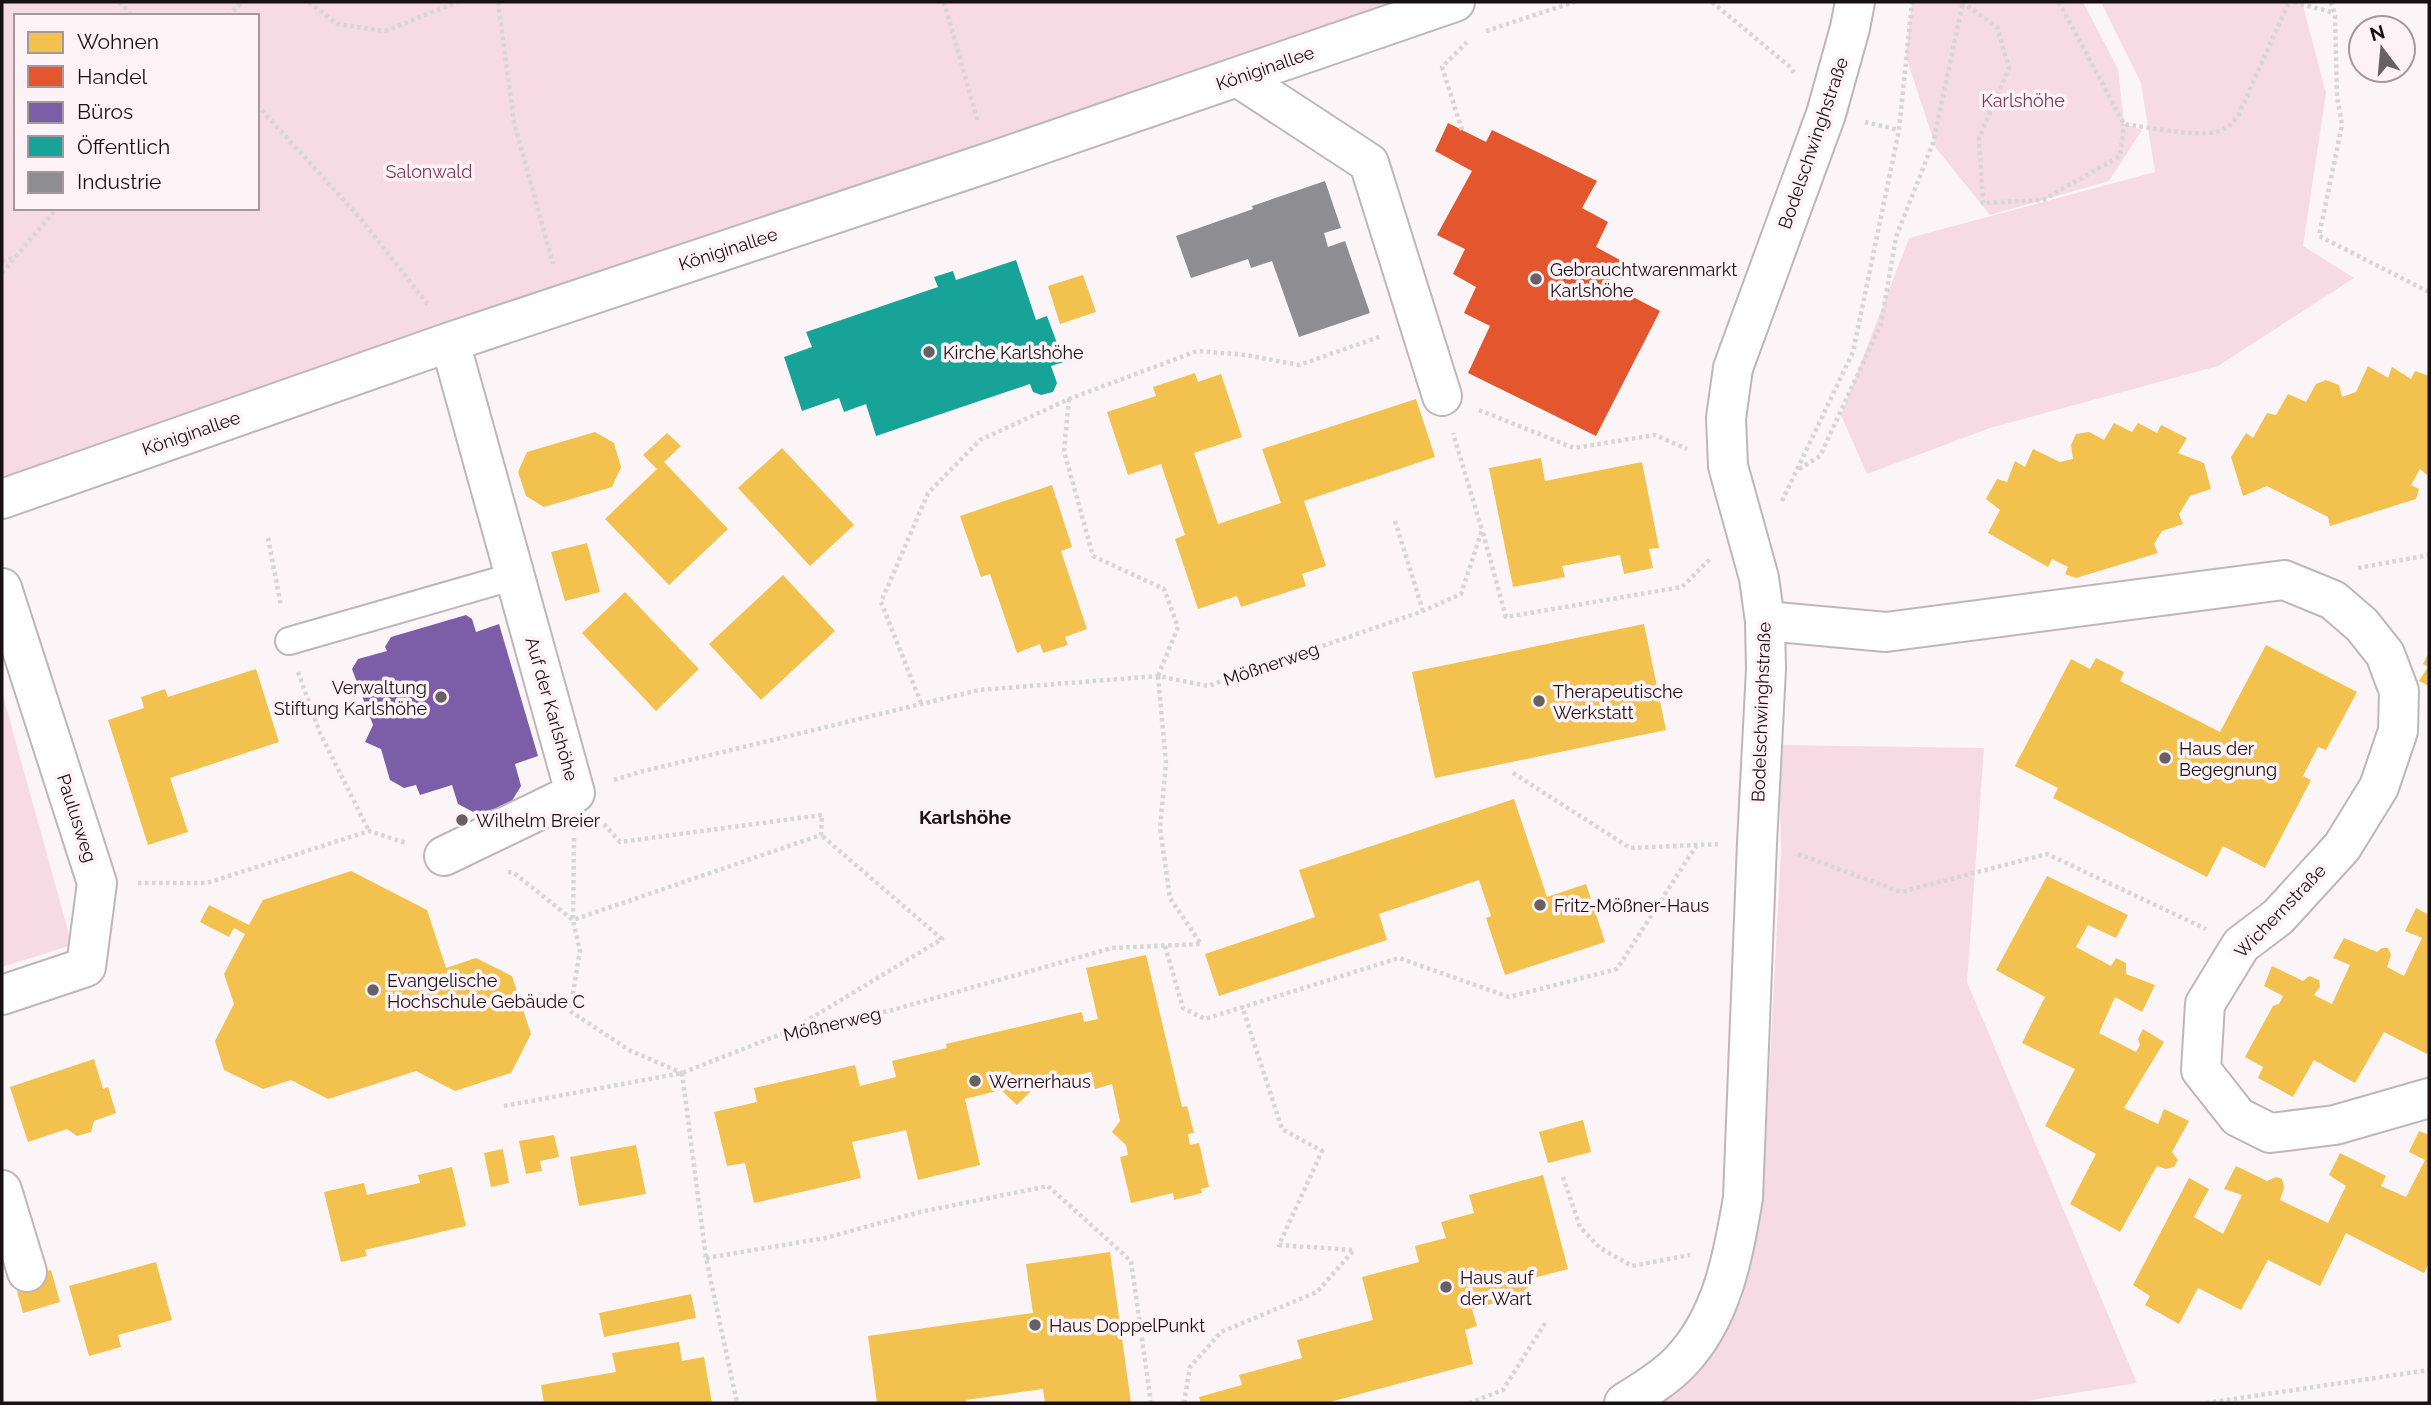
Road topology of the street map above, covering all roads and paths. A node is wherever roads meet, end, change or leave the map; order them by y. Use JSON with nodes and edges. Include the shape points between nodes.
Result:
{"nodes":[{"id":1,"x":309,"y":2,"type":"edge"},
{"id":2,"x":458,"y":2,"type":"edge"},
{"id":3,"x":498,"y":2,"type":"edge"},
{"id":4,"x":944,"y":2,"type":"edge"},
{"id":5,"x":1455,"y":2,"type":"edge"},
{"id":6,"x":1855,"y":2,"type":"edge"},
{"id":7,"x":1912,"y":2,"type":"edge"},
{"id":8,"x":1963,"y":2,"type":"edge"},
{"id":9,"x":2059,"y":2,"type":"edge"},
{"id":10,"x":2291,"y":2,"type":"edge"},
{"id":11,"x":2331,"y":2,"type":"edge"},
{"id":12,"x":2335,"y":14,"type":"junction"},
{"id":13,"x":1475,"y":34,"type":"dead end"},
{"id":14,"x":1239,"y":78,"type":"junction"},
{"id":15,"x":259,"y":107,"type":"edge"},
{"id":16,"x":2124,"y":124,"type":"junction"},
{"id":17,"x":1462,"y":130,"type":"dead end"},
{"id":18,"x":990,"y":162,"type":"junction"},
{"id":19,"x":55,"y":210,"type":"edge"},
{"id":20,"x":15,"y":258,"type":"junction"},
{"id":21,"x":2,"y":261,"type":"edge"},
{"id":22,"x":2,"y":274,"type":"edge"},
{"id":23,"x":2429,"y":292,"type":"edge"},
{"id":24,"x":563,"y":304,"type":"junction"},
{"id":25,"x":1420,"y":323,"type":"junction"},
{"id":26,"x":447,"y":344,"type":"junction"},
{"id":27,"x":1442,"y":396,"type":"junction"},
{"id":28,"x":1069,"y":400,"type":"junction"},
{"id":29,"x":1728,"y":466,"type":"junction"},
{"id":30,"x":1797,"y":471,"type":"junction"},
{"id":31,"x":2,"y":499,"type":"edge"},
{"id":32,"x":1395,"y":521,"type":"dead end"},
{"id":33,"x":1746,"y":525,"type":"junction"},
{"id":34,"x":1482,"y":530,"type":"junction"},
{"id":35,"x":515,"y":576,"type":"junction"},
{"id":36,"x":2,"y":589,"type":"edge"},
{"id":37,"x":1423,"y":611,"type":"junction"},
{"id":38,"x":1765,"y":621,"type":"junction"},
{"id":39,"x":289,"y":641,"type":"dead end"},
{"id":40,"x":298,"y":671,"type":"dead end"},
{"id":41,"x":1158,"y":676,"type":"junction"},
{"id":42,"x":921,"y":704,"type":"junction"},
{"id":43,"x":1513,"y":773,"type":"dead end"},
{"id":44,"x":575,"y":793,"type":"junction"},
{"id":45,"x":369,"y":831,"type":"junction"},
{"id":46,"x":821,"y":835,"type":"junction"},
{"id":47,"x":1757,"y":843,"type":"junction"},
{"id":48,"x":444,"y":856,"type":"junction"},
{"id":49,"x":97,"y":883,"type":"junction"},
{"id":50,"x":573,"y":920,"type":"junction"},
{"id":51,"x":1165,"y":946,"type":"junction"},
{"id":52,"x":2241,"y":946,"type":"junction"},
{"id":53,"x":2,"y":995,"type":"edge"},
{"id":54,"x":1242,"y":1006,"type":"junction"},
{"id":55,"x":794,"y":1028,"type":"junction"},
{"id":56,"x":682,"y":1073,"type":"junction"},
{"id":57,"x":2429,"y":1098,"type":"edge"},
{"id":58,"x":504,"y":1106,"type":"dead end"},
{"id":59,"x":1563,"y":1177,"type":"dead end"},
{"id":60,"x":2,"y":1190,"type":"edge"},
{"id":61,"x":1735,"y":1246,"type":"junction"},
{"id":62,"x":706,"y":1258,"type":"junction"},
{"id":63,"x":27,"y":1272,"type":"dead end"},
{"id":64,"x":1547,"y":1320,"type":"dead end"},
{"id":65,"x":2429,"y":1370,"type":"edge"},
{"id":66,"x":737,"y":1403,"type":"edge"},
{"id":67,"x":1151,"y":1403,"type":"edge"},
{"id":68,"x":1184,"y":1403,"type":"edge"},
{"id":69,"x":1469,"y":1403,"type":"edge"},
{"id":70,"x":1624,"y":1403,"type":"edge"},
{"id":71,"x":2206,"y":1403,"type":"edge"}],
"edges":[{"from":1,"to":2,"type":"path","via":[[337,24],[386,31]]},
{"from":3,"to":24,"type":"path","via":[[514,122]]},
{"from":4,"to":18,"type":"path"},
{"from":5,"to":14,"type":"street","name":"Königinallee"},
{"from":6,"to":29,"type":"street","name":"Bodelschwinghstraße","via":[[1826,114],[1733,368],[1726,418]]},
{"from":7,"to":30,"type":"path","via":[[1899,130],[1853,352]]},
{"from":8,"to":16,"type":"path","via":[[1997,27],[2010,68],[1979,138],[1983,203],[2043,200],[2120,156]]},
{"from":8,"to":30,"type":"path","via":[[1933,143],[1896,237],[1881,324],[1820,456]]},
{"from":9,"to":16,"type":"path"},
{"from":10,"to":12,"type":"path"},
{"from":10,"to":16,"type":"path","via":[[2238,116],[2228,127],[2202,133]]},
{"from":11,"to":12,"type":"path"},
{"from":12,"to":23,"type":"path","via":[[2342,125],[2319,236]]},
{"from":13,"to":17,"type":"path","via":[[1442,67]]},
{"from":14,"to":18,"type":"street","name":"Königinallee"},
{"from":14,"to":25,"type":"street","via":[[1369,163]]},
{"from":15,"to":26,"type":"path","via":[[361,219],[434,312]]},
{"from":18,"to":24,"type":"street","name":"Königinallee"},
{"from":19,"to":20,"type":"path"},
{"from":20,"to":21,"type":"path"},
{"from":20,"to":22,"type":"path"},
{"from":24,"to":26,"type":"street","name":"Königinallee"},
{"from":25,"to":27,"type":"street"},
{"from":25,"to":28,"type":"path","via":[[1299,365],[1197,351]]},
{"from":26,"to":31,"type":"street","name":"Königinallee"},
{"from":26,"to":35,"type":"street","name":"Auf der Karlshöhe"},
{"from":27,"to":29,"type":"path","via":[[1574,448],[1655,435]]},
{"from":27,"to":34,"type":"path"},
{"from":28,"to":41,"type":"path","via":[[1063,451],[1093,556],[1164,589],[1178,627]]},
{"from":28,"to":42,"type":"path","via":[[980,440],[928,493],[881,602]]},
{"from":29,"to":33,"type":"street","name":"Bodelschwinghstraße"},
{"from":30,"to":33,"type":"path","via":[[1780,503]]},
{"from":32,"to":37,"type":"path"},
{"from":33,"to":34,"type":"path","via":[[1682,587],[1506,617]]},
{"from":33,"to":38,"type":"street","name":"Bodelschwinghstraße"},
{"from":34,"to":37,"type":"path","name":"Mößnerweg","via":[[1461,594]]},
{"from":35,"to":39,"type":"lane"},
{"from":35,"to":44,"type":"street","name":"Auf der Karlshöhe"},
{"from":36,"to":49,"type":"street","name":"Paulusweg"},
{"from":37,"to":41,"type":"path","name":"Mößnerweg","via":[[1208,686]]},
{"from":38,"to":47,"type":"street","name":"Bodelschwinghstraße"},
{"from":38,"to":52,"type":"street","name":"Wichernstraße","via":[[1886,632],[2284,580],[2333,600],[2362,625],[2385,654],[2399,691],[2398,731],[2379,787],[2342,847],[2278,917]]},
{"from":40,"to":45,"type":"path","via":[[320,733]]},
{"from":41,"to":42,"type":"path","via":[[979,690]]},
{"from":41,"to":51,"type":"path","name":"Mößnerweg","via":[[1166,763],[1160,828],[1170,898],[1201,944]]},
{"from":42,"to":44,"type":"path","via":[[640,772]]},
{"from":43,"to":54,"type":"path","via":[[1630,848],[1697,845],[1617,969],[1508,997],[1399,958]]},
{"from":44,"to":46,"type":"path","via":[[620,842],[822,815]]},
{"from":44,"to":48,"type":"street","name":"Auf der Karlshöhe"},
{"from":44,"to":50,"type":"path"},
{"from":45,"to":48,"type":"path"},
{"from":45,"to":49,"type":"path","via":[[207,884]]},
{"from":46,"to":50,"type":"path"},
{"from":46,"to":55,"type":"path","via":[[942,939]]},
{"from":47,"to":52,"type":"path","via":[[1901,892],[2047,854]]},
{"from":47,"to":61,"type":"street","name":"Bodelschwinghstraße","via":[[1743,1198]]},
{"from":48,"to":50,"type":"path","via":[[514,873]]},
{"from":49,"to":53,"type":"street","name":"Paulusweg","via":[[86,967]]},
{"from":50,"to":56,"type":"path","via":[[580,951],[570,1011],[629,1050]]},
{"from":51,"to":54,"type":"path","via":[[1184,1008],[1205,1019]]},
{"from":51,"to":55,"type":"path","name":"Mößnerweg","via":[[1112,948],[889,1011]]},
{"from":52,"to":57,"type":"street","name":"Wichernstraße","via":[[2205,1004],[2201,1070],[2238,1117],[2270,1133],[2336,1125]]},
{"from":54,"to":68,"type":"path","via":[[1282,1129],[1322,1151],[1279,1245],[1354,1250],[1317,1292],[1221,1332],[1190,1367]]},
{"from":55,"to":56,"type":"path","name":"Mößnerweg"},
{"from":56,"to":58,"type":"path","name":"Mößnerweg"},
{"from":56,"to":62,"type":"path"},
{"from":59,"to":61,"type":"path","via":[[1580,1227],[1600,1248],[1632,1266]]},
{"from":60,"to":63,"type":"street"},
{"from":61,"to":70,"type":"street","name":"Bodelschwinghstraße","via":[[1707,1327],[1680,1362]]},
{"from":62,"to":66,"type":"path"},
{"from":62,"to":67,"type":"path","via":[[825,1238],[920,1212],[1048,1186],[1132,1261]]},
{"from":64,"to":69,"type":"path","via":[[1503,1390]]},
{"from":65,"to":71,"type":"path"}]}
